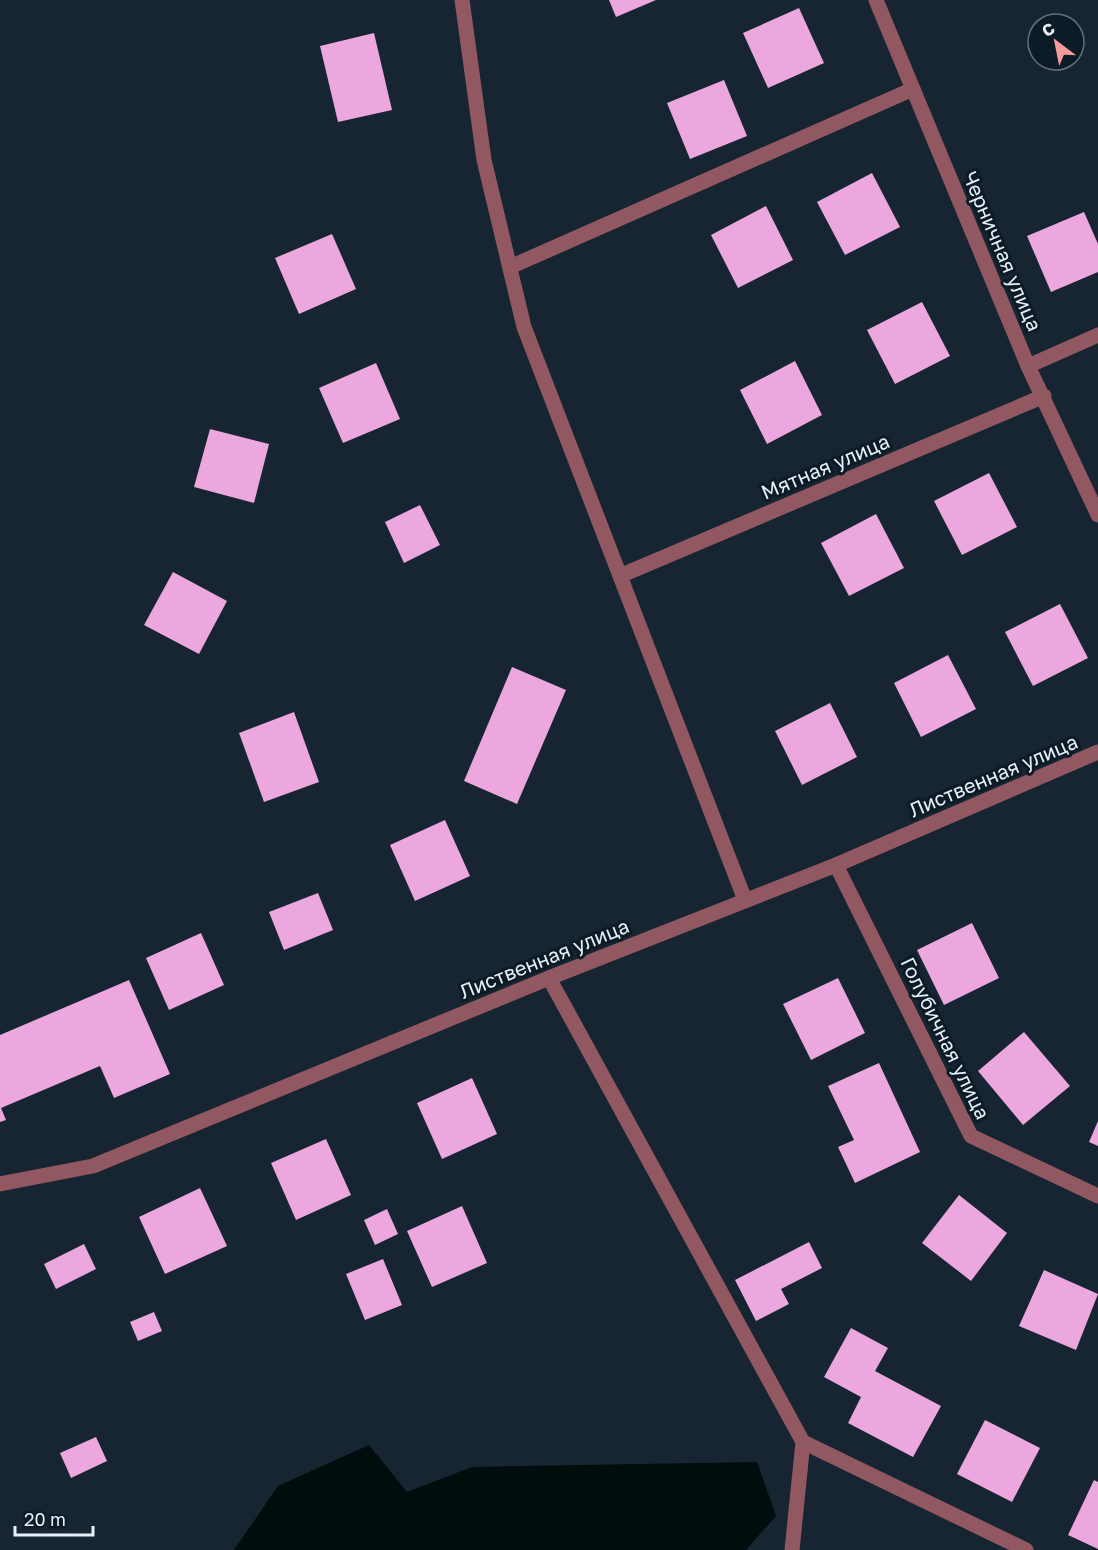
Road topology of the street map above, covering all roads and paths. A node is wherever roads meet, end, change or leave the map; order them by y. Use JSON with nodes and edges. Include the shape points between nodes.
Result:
{"nodes":[{"id":1,"x":462,"y":0,"type":"edge"},
{"id":2,"x":876,"y":0,"type":"edge"},
{"id":3,"x":913,"y":89,"type":"junction"},
{"id":4,"x":510,"y":267,"type":"junction"},
{"id":5,"x":1098,"y":335,"type":"edge"},
{"id":6,"x":1028,"y":366,"type":"junction"},
{"id":7,"x":1044,"y":396,"type":"junction"},
{"id":8,"x":1098,"y":515,"type":"edge"},
{"id":9,"x":622,"y":575,"type":"junction"},
{"id":10,"x":1098,"y":752,"type":"edge"},
{"id":11,"x":836,"y":865,"type":"junction"},
{"id":12,"x":745,"y":900,"type":"junction"},
{"id":13,"x":549,"y":978,"type":"junction"},
{"id":14,"x":0,"y":1184,"type":"edge"},
{"id":15,"x":1098,"y":1196,"type":"edge"},
{"id":16,"x":803,"y":1442,"type":"junction"},
{"id":17,"x":792,"y":1550,"type":"edge"},
{"id":18,"x":1026,"y":1550,"type":"edge"}],
"edges":[{"from":1,"to":4,"type":"street","via":[[484,160]]},
{"from":2,"to":3,"type":"street","name":"Черничная улица"},
{"from":3,"to":4,"type":"street"},
{"from":3,"to":6,"type":"street","name":"Черничная улица"},
{"from":4,"to":9,"type":"street","via":[[524,327]]},
{"from":5,"to":6,"type":"street"},
{"from":6,"to":7,"type":"street","name":"Черничная улица"},
{"from":7,"to":8,"type":"street","name":"Черничная улица"},
{"from":7,"to":9,"type":"street","name":"Мятная улица"},
{"from":9,"to":12,"type":"street"},
{"from":10,"to":11,"type":"street","name":"Лиственная улица"},
{"from":11,"to":12,"type":"street","name":"Лиственная улица"},
{"from":11,"to":15,"type":"street","name":"Голубичная улица","via":[[971,1136]]},
{"from":12,"to":13,"type":"street","name":"Лиственная улица"},
{"from":13,"to":14,"type":"street","name":"Лиственная улица","via":[[93,1166]]},
{"from":13,"to":16,"type":"street"},
{"from":16,"to":17,"type":"street"},
{"from":16,"to":18,"type":"street"}]}
